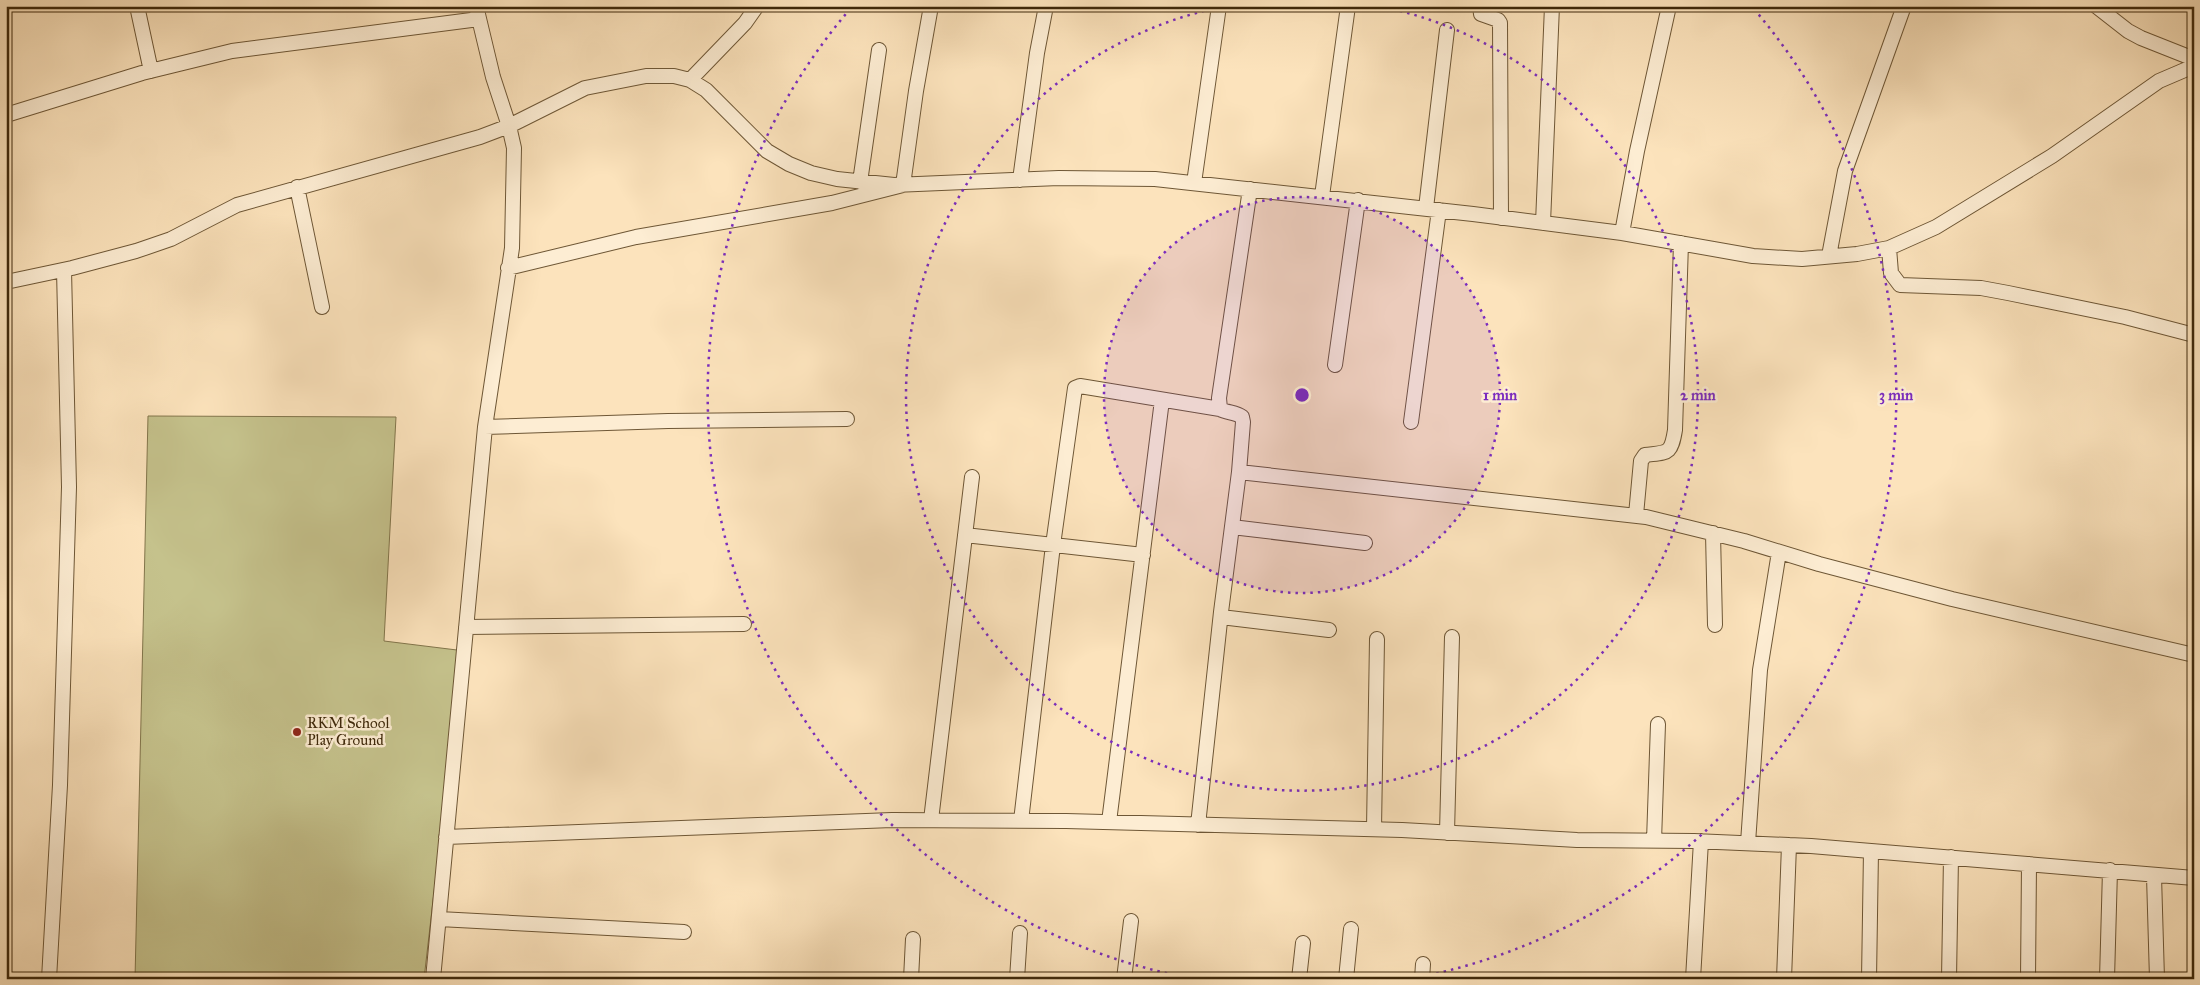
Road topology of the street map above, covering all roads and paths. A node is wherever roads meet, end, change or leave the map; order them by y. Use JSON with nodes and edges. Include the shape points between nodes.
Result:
{"nodes":[{"id":1,"x":138,"y":6,"type":"edge"},
{"id":2,"x":757,"y":6,"type":"edge"},
{"id":3,"x":931,"y":6,"type":"edge"},
{"id":4,"x":1046,"y":6,"type":"edge"},
{"id":5,"x":1220,"y":6,"type":"edge"},
{"id":6,"x":1348,"y":6,"type":"edge"},
{"id":7,"x":1480,"y":6,"type":"edge"},
{"id":8,"x":1552,"y":6,"type":"edge"},
{"id":9,"x":1669,"y":6,"type":"edge"},
{"id":10,"x":1904,"y":6,"type":"edge"},
{"id":11,"x":2096,"y":6,"type":"edge"},
{"id":12,"x":477,"y":13,"type":"edge"},
{"id":13,"x":1447,"y":30,"type":"dead end"},
{"id":14,"x":879,"y":50,"type":"dead end"},
{"id":15,"x":2194,"y":59,"type":"edge"},
{"id":16,"x":2194,"y":66,"type":"edge"},
{"id":17,"x":151,"y":71,"type":"junction"},
{"id":18,"x":690,"y":80,"type":"junction"},
{"id":19,"x":6,"y":115,"type":"edge"},
{"id":20,"x":509,"y":126,"type":"junction"},
{"id":21,"x":1020,"y":180,"type":"junction"},
{"id":22,"x":860,"y":182,"type":"junction"},
{"id":23,"x":1194,"y":183,"type":"junction"},
{"id":24,"x":903,"y":185,"type":"junction"},
{"id":25,"x":297,"y":187,"type":"junction"},
{"id":26,"x":1250,"y":189,"type":"junction"},
{"id":27,"x":1322,"y":196,"type":"junction"},
{"id":28,"x":1358,"y":200,"type":"junction"},
{"id":29,"x":1432,"y":209,"type":"junction"},
{"id":30,"x":1501,"y":218,"type":"junction"},
{"id":31,"x":1543,"y":223,"type":"junction"},
{"id":32,"x":1622,"y":233,"type":"junction"},
{"id":33,"x":1681,"y":243,"type":"junction"},
{"id":34,"x":1889,"y":248,"type":"junction"},
{"id":35,"x":1829,"y":256,"type":"junction"},
{"id":36,"x":508,"y":268,"type":"junction"},
{"id":37,"x":64,"y":270,"type":"junction"},
{"id":38,"x":6,"y":282,"type":"edge"},
{"id":39,"x":322,"y":307,"type":"dead end"},
{"id":40,"x":2194,"y":335,"type":"edge"},
{"id":41,"x":1335,"y":365,"type":"dead end"},
{"id":42,"x":1162,"y":400,"type":"junction"},
{"id":43,"x":1220,"y":409,"type":"junction"},
{"id":44,"x":847,"y":419,"type":"dead end"},
{"id":45,"x":1411,"y":422,"type":"dead end"},
{"id":46,"x":486,"y":427,"type":"junction"},
{"id":47,"x":1239,"y":472,"type":"junction"},
{"id":48,"x":972,"y":477,"type":"dead end"},
{"id":49,"x":1636,"y":515,"type":"junction"},
{"id":50,"x":1232,"y":526,"type":"junction"},
{"id":51,"x":1713,"y":533,"type":"junction"},
{"id":52,"x":965,"y":535,"type":"junction"},
{"id":53,"x":1365,"y":542,"type":"dead end"},
{"id":54,"x":1053,"y":545,"type":"junction"},
{"id":55,"x":1779,"y":552,"type":"junction"},
{"id":56,"x":1143,"y":555,"type":"junction"},
{"id":57,"x":1221,"y":617,"type":"junction"},
{"id":58,"x":744,"y":624,"type":"dead end"},
{"id":59,"x":1715,"y":625,"type":"dead end"},
{"id":60,"x":466,"y":627,"type":"junction"},
{"id":61,"x":1329,"y":630,"type":"dead end"},
{"id":62,"x":1452,"y":638,"type":"dead end"},
{"id":63,"x":1377,"y":639,"type":"dead end"},
{"id":64,"x":2194,"y":655,"type":"edge"},
{"id":65,"x":1658,"y":724,"type":"dead end"},
{"id":66,"x":931,"y":820,"type":"junction"},
{"id":67,"x":1021,"y":821,"type":"junction"},
{"id":68,"x":1109,"y":822,"type":"junction"},
{"id":69,"x":1198,"y":825,"type":"junction"},
{"id":70,"x":1374,"y":829,"type":"junction"},
{"id":71,"x":1448,"y":833,"type":"junction"},
{"id":72,"x":446,"y":837,"type":"junction"},
{"id":73,"x":1654,"y":841,"type":"junction"},
{"id":74,"x":1701,"y":841,"type":"junction"},
{"id":75,"x":1748,"y":843,"type":"junction"},
{"id":76,"x":1789,"y":845,"type":"junction"},
{"id":77,"x":1871,"y":851,"type":"junction"},
{"id":78,"x":1951,"y":857,"type":"junction"},
{"id":79,"x":2028,"y":864,"type":"junction"},
{"id":80,"x":2110,"y":870,"type":"junction"},
{"id":81,"x":2154,"y":876,"type":"junction"},
{"id":82,"x":2194,"y":878,"type":"edge"},
{"id":83,"x":439,"y":919,"type":"junction"},
{"id":84,"x":1131,"y":921,"type":"dead end"},
{"id":85,"x":1351,"y":929,"type":"dead end"},
{"id":86,"x":684,"y":932,"type":"dead end"},
{"id":87,"x":1020,"y":933,"type":"dead end"},
{"id":88,"x":913,"y":939,"type":"dead end"},
{"id":89,"x":1303,"y":943,"type":"dead end"},
{"id":90,"x":1423,"y":964,"type":"dead end"},
{"id":91,"x":49,"y":979,"type":"edge"},
{"id":92,"x":433,"y":979,"type":"edge"},
{"id":93,"x":911,"y":979,"type":"edge"},
{"id":94,"x":1017,"y":979,"type":"edge"},
{"id":95,"x":1124,"y":979,"type":"edge"},
{"id":96,"x":1299,"y":979,"type":"edge"},
{"id":97,"x":1346,"y":979,"type":"edge"},
{"id":98,"x":1422,"y":979,"type":"edge"},
{"id":99,"x":1693,"y":979,"type":"edge"},
{"id":100,"x":1784,"y":979,"type":"edge"},
{"id":101,"x":1869,"y":979,"type":"edge"},
{"id":102,"x":1949,"y":979,"type":"edge"},
{"id":103,"x":2028,"y":979,"type":"edge"},
{"id":104,"x":2107,"y":979,"type":"edge"},
{"id":105,"x":2157,"y":979,"type":"edge"}],
"edges":[{"from":1,"to":17,"type":"street"},
{"from":2,"to":18,"type":"street","via":[[745,23]]},
{"from":3,"to":24,"type":"street"},
{"from":4,"to":21,"type":"street"},
{"from":5,"to":23,"type":"street"},
{"from":6,"to":27,"type":"street"},
{"from":7,"to":30,"type":"street","via":[[1481,14],[1500,23]]},
{"from":8,"to":31,"type":"street"},
{"from":9,"to":32,"type":"street"},
{"from":10,"to":35,"type":"street","via":[[1845,170]]},
{"from":11,"to":15,"type":"street","via":[[2128,31]]},
{"from":12,"to":17,"type":"street","via":[[232,51]]},
{"from":12,"to":20,"type":"street"},
{"from":13,"to":29,"type":"street"},
{"from":14,"to":22,"type":"street"},
{"from":16,"to":34,"type":"street","via":[[2159,81],[2052,156],[1936,227]]},
{"from":17,"to":19,"type":"street"},
{"from":18,"to":20,"type":"street","via":[[674,76],[646,76],[585,88]]},
{"from":18,"to":22,"type":"street","via":[[706,90],[767,151],[811,173]]},
{"from":20,"to":25,"type":"street","via":[[390,164]]},
{"from":20,"to":36,"type":"street","via":[[514,148],[514,176],[512,248]]},
{"from":21,"to":23,"type":"street","via":[[1114,178]]},
{"from":21,"to":24,"type":"street"},
{"from":22,"to":24,"type":"street"},
{"from":23,"to":26,"type":"street"},
{"from":24,"to":36,"type":"street","via":[[832,203],[636,237]]},
{"from":25,"to":37,"type":"street","via":[[237,205],[171,239]]},
{"from":25,"to":39,"type":"street"},
{"from":26,"to":27,"type":"street"},
{"from":26,"to":43,"type":"street"},
{"from":27,"to":28,"type":"street"},
{"from":28,"to":29,"type":"street"},
{"from":28,"to":41,"type":"street"},
{"from":29,"to":30,"type":"street"},
{"from":29,"to":45,"type":"street"},
{"from":30,"to":31,"type":"street"},
{"from":31,"to":32,"type":"street"},
{"from":32,"to":33,"type":"street"},
{"from":33,"to":35,"type":"street","via":[[1753,256],[1802,259]]},
{"from":33,"to":49,"type":"street","via":[[1675,430],[1666,453],[1645,455],[1641,461]]},
{"from":34,"to":35,"type":"street"},
{"from":34,"to":40,"type":"street","via":[[1890,273],[1900,285],[2008,292]]},
{"from":36,"to":46,"type":"street"},
{"from":37,"to":38,"type":"street"},
{"from":37,"to":91,"type":"street","via":[[69,487],[60,785]]},
{"from":42,"to":43,"type":"street"},
{"from":42,"to":54,"type":"street","via":[[1080,386],[1075,388]]},
{"from":42,"to":56,"type":"street"},
{"from":43,"to":47,"type":"street","via":[[1242,417]]},
{"from":44,"to":46,"type":"street"},
{"from":46,"to":60,"type":"street"},
{"from":47,"to":49,"type":"street"},
{"from":47,"to":50,"type":"street"},
{"from":48,"to":52,"type":"street"},
{"from":49,"to":51,"type":"street"},
{"from":50,"to":53,"type":"street"},
{"from":50,"to":57,"type":"street"},
{"from":51,"to":55,"type":"street"},
{"from":51,"to":59,"type":"street"},
{"from":52,"to":54,"type":"street"},
{"from":52,"to":66,"type":"street"},
{"from":54,"to":56,"type":"street"},
{"from":54,"to":67,"type":"street"},
{"from":55,"to":64,"type":"street","via":[[1952,600]]},
{"from":55,"to":75,"type":"street","via":[[1760,670]]},
{"from":56,"to":68,"type":"street"},
{"from":57,"to":61,"type":"street"},
{"from":57,"to":69,"type":"street"},
{"from":58,"to":60,"type":"street"},
{"from":60,"to":72,"type":"street"},
{"from":62,"to":71,"type":"street"},
{"from":63,"to":70,"type":"street"},
{"from":65,"to":73,"type":"street"},
{"from":66,"to":67,"type":"street"},
{"from":66,"to":72,"type":"street"},
{"from":67,"to":68,"type":"street"},
{"from":68,"to":69,"type":"street"},
{"from":69,"to":70,"type":"street"},
{"from":70,"to":71,"type":"street"},
{"from":71,"to":73,"type":"street"},
{"from":72,"to":83,"type":"street"},
{"from":73,"to":74,"type":"street"},
{"from":74,"to":75,"type":"street"},
{"from":74,"to":99,"type":"street"},
{"from":75,"to":76,"type":"street"},
{"from":76,"to":77,"type":"street"},
{"from":76,"to":100,"type":"street"},
{"from":77,"to":78,"type":"street"},
{"from":77,"to":101,"type":"street"},
{"from":78,"to":79,"type":"street"},
{"from":78,"to":102,"type":"street"},
{"from":79,"to":80,"type":"street"},
{"from":79,"to":103,"type":"street"},
{"from":80,"to":81,"type":"street"},
{"from":80,"to":104,"type":"street"},
{"from":81,"to":82,"type":"street"},
{"from":81,"to":105,"type":"street"},
{"from":83,"to":86,"type":"street"},
{"from":83,"to":92,"type":"street"},
{"from":84,"to":95,"type":"street"},
{"from":85,"to":97,"type":"street"},
{"from":87,"to":94,"type":"street"},
{"from":88,"to":93,"type":"street"},
{"from":89,"to":96,"type":"street"},
{"from":90,"to":98,"type":"street"}]}
